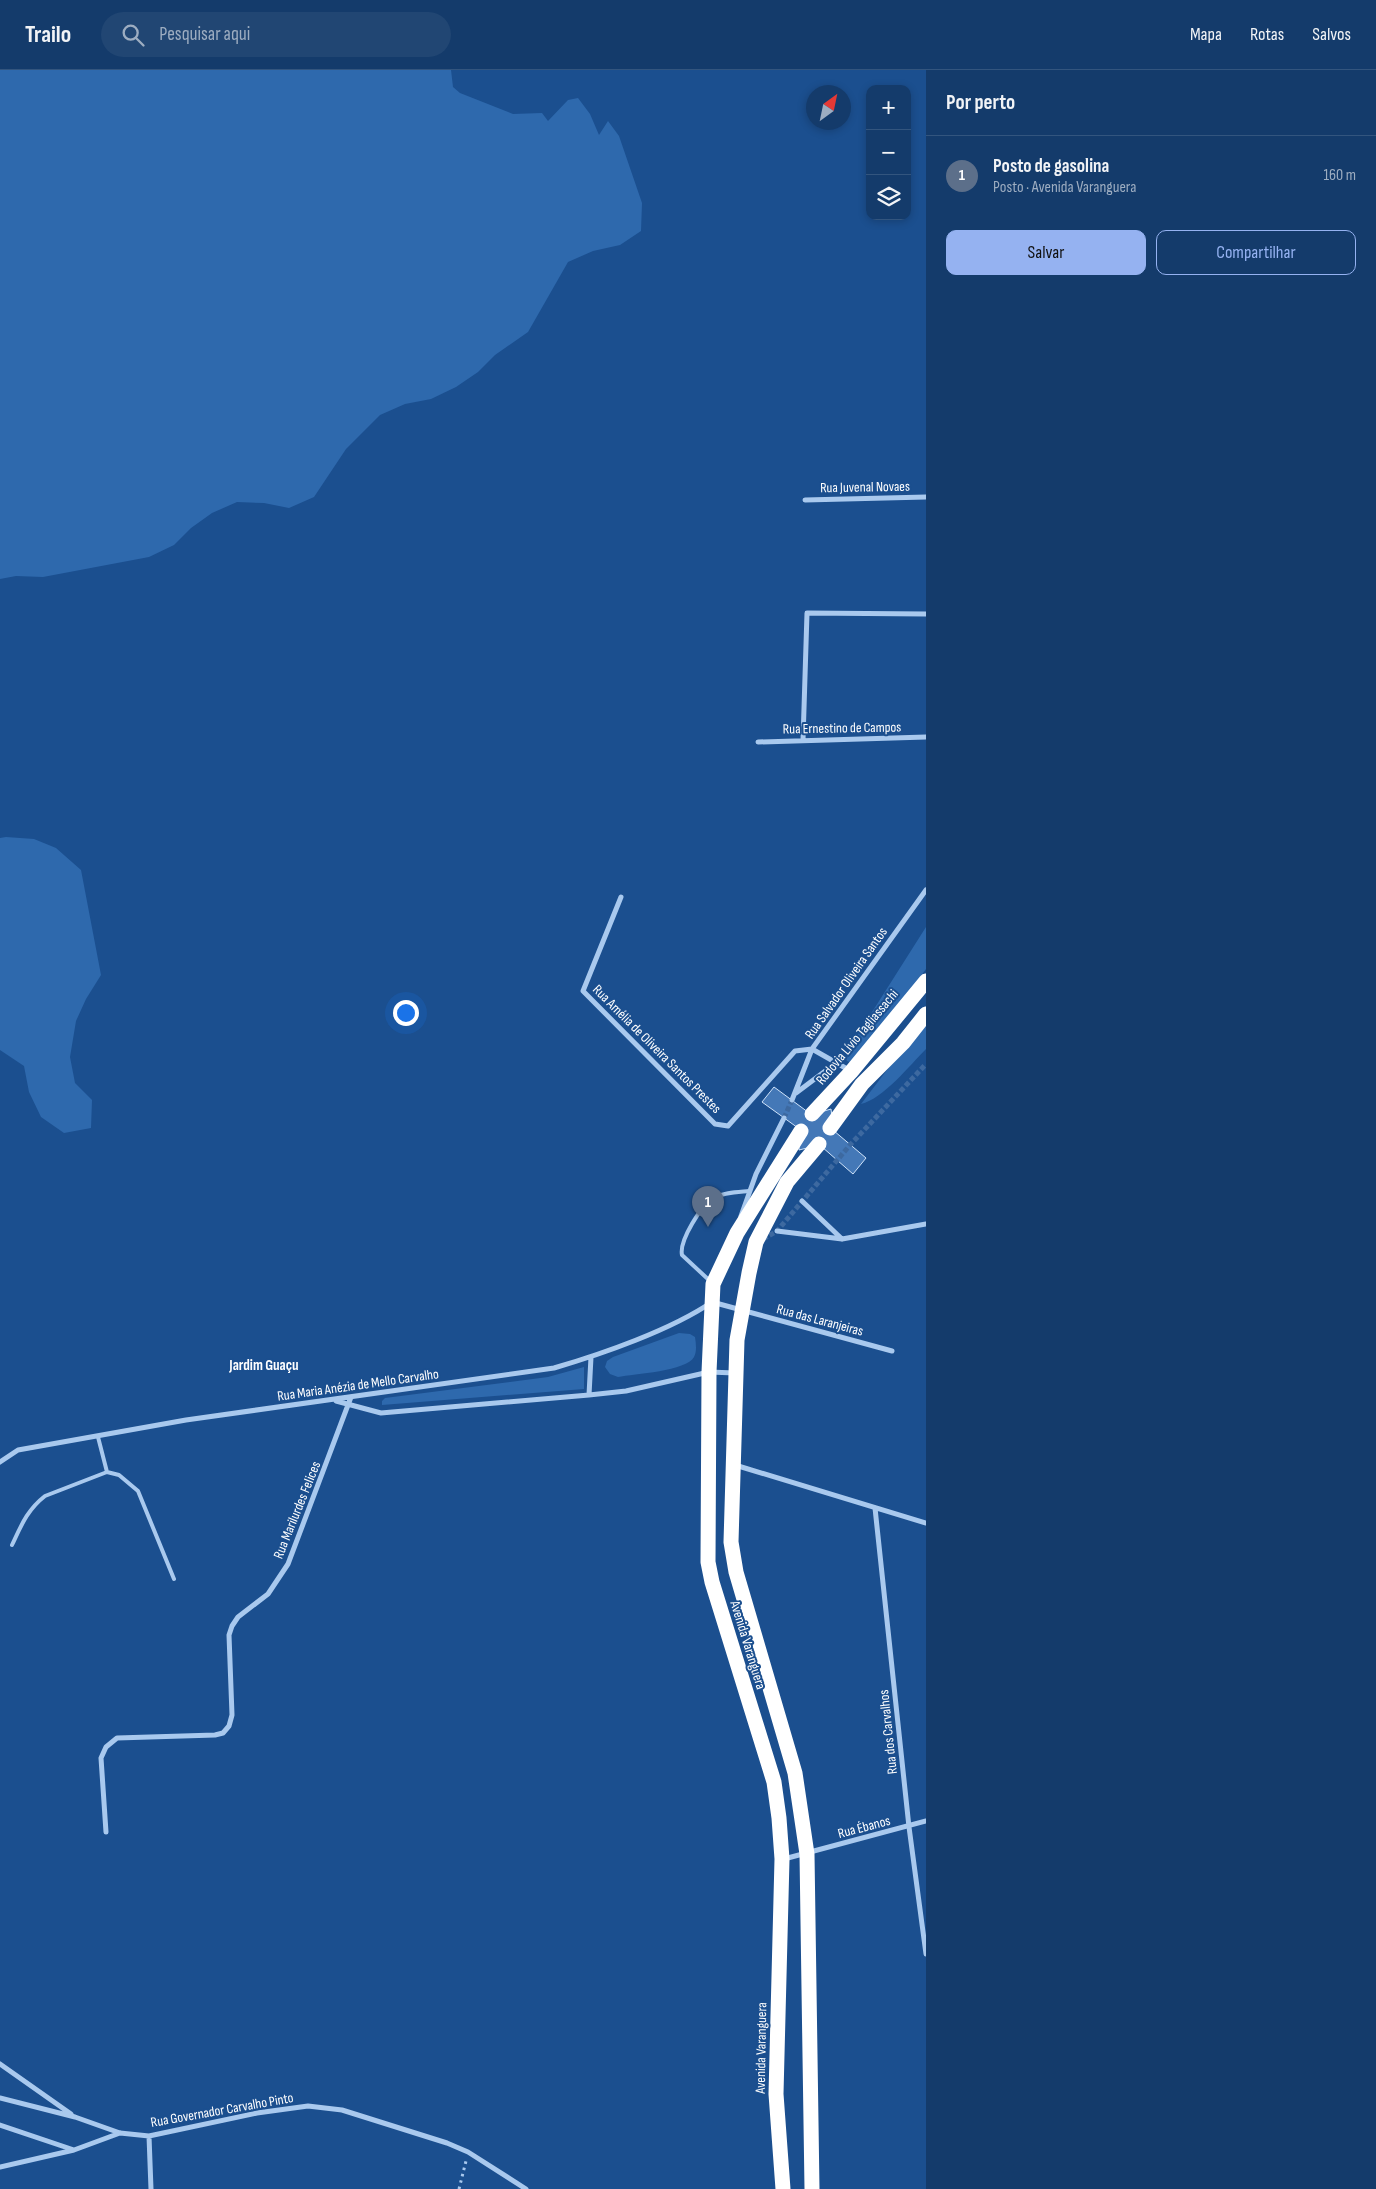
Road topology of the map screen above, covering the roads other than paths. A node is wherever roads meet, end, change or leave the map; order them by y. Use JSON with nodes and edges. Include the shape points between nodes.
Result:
{"nodes":[{"id":1,"x":926,"y":497,"type":"edge"},
{"id":2,"x":805,"y":500,"type":"dead end"},
{"id":3,"x":926,"y":614,"type":"edge"},
{"id":4,"x":926,"y":737,"type":"edge"},
{"id":5,"x":803,"y":740,"type":"junction"},
{"id":6,"x":758,"y":742,"type":"dead end"},
{"id":7,"x":926,"y":890,"type":"edge"},
{"id":8,"x":621,"y":897,"type":"dead end"},
{"id":9,"x":926,"y":981,"type":"edge"},
{"id":10,"x":926,"y":1014,"type":"edge"},
{"id":11,"x":812,"y":1049,"type":"junction"},
{"id":12,"x":836,"y":1063,"type":"junction"},
{"id":13,"x":851,"y":1072,"type":"junction"},
{"id":14,"x":795,"y":1094,"type":"junction"},
{"id":15,"x":792,"y":1100,"type":"tunnel mouth"},
{"id":16,"x":812,"y":1114,"type":"dead end"},
{"id":17,"x":784,"y":1118,"type":"tunnel mouth"},
{"id":18,"x":830,"y":1128,"type":"dead end"},
{"id":19,"x":801,"y":1131,"type":"dead end"},
{"id":20,"x":819,"y":1144,"type":"dead end"},
{"id":21,"x":750,"y":1191,"type":"junction"},
{"id":22,"x":802,"y":1201,"type":"dead end"},
{"id":23,"x":926,"y":1224,"type":"edge"},
{"id":24,"x":777,"y":1230,"type":"dead end"},
{"id":25,"x":737,"y":1233,"type":"junction"},
{"id":26,"x":842,"y":1239,"type":"junction"},
{"id":27,"x":713,"y":1284,"type":"junction"},
{"id":28,"x":712,"y":1302,"type":"junction"},
{"id":29,"x":742,"y":1310,"type":"junction"},
{"id":30,"x":892,"y":1351,"type":"dead end"},
{"id":31,"x":591,"y":1357,"type":"junction"},
{"id":32,"x":709,"y":1372,"type":"junction"},
{"id":33,"x":736,"y":1373,"type":"junction"},
{"id":34,"x":589,"y":1396,"type":"junction"},
{"id":35,"x":351,"y":1397,"type":"junction"},
{"id":36,"x":333,"y":1400,"type":"junction"},
{"id":37,"x":350,"y":1404,"type":"junction"},
{"id":38,"x":98,"y":1437,"type":"junction"},
{"id":39,"x":0,"y":1462,"type":"edge"},
{"id":40,"x":733,"y":1464,"type":"junction"},
{"id":41,"x":107,"y":1472,"type":"junction"},
{"id":42,"x":875,"y":1508,"type":"junction"},
{"id":43,"x":926,"y":1524,"type":"edge"},
{"id":44,"x":12,"y":1546,"type":"dead end"},
{"id":45,"x":174,"y":1579,"type":"dead end"},
{"id":46,"x":926,"y":1821,"type":"edge"},
{"id":47,"x":909,"y":1827,"type":"junction"},
{"id":48,"x":106,"y":1832,"type":"dead end"},
{"id":49,"x":807,"y":1854,"type":"junction"},
{"id":50,"x":782,"y":1859,"type":"junction"},
{"id":51,"x":926,"y":1954,"type":"edge"},
{"id":52,"x":0,"y":2064,"type":"edge"},
{"id":53,"x":0,"y":2098,"type":"edge"},
{"id":54,"x":75,"y":2117,"type":"junction"},
{"id":55,"x":0,"y":2125,"type":"edge"},
{"id":56,"x":120,"y":2133,"type":"junction"},
{"id":57,"x":149,"y":2136,"type":"junction"},
{"id":58,"x":74,"y":2150,"type":"junction"},
{"id":59,"x":0,"y":2167,"type":"edge"},
{"id":60,"x":151,"y":2189,"type":"edge"},
{"id":61,"x":526,"y":2189,"type":"edge"},
{"id":62,"x":782,"y":2189,"type":"edge"},
{"id":63,"x":812,"y":2189,"type":"edge"}],
"edges":[{"from":1,"to":2,"type":"street","name":"Rua Juvenal Novaes"},
{"from":3,"to":5,"type":"street","via":[[808,613]]},
{"from":4,"to":5,"type":"street","name":"Rua Ernestino de Campos"},
{"from":5,"to":6,"type":"street","name":"Rua Ernestino de Campos"},
{"from":7,"to":11,"type":"street","name":"Rua Salvador Oliveira Santos"},
{"from":8,"to":11,"type":"street","name":"Rua Amélia de Oliveira Santos Prestes","via":[[583,991],[715,1124],[728,1126],[795,1051]]},
{"from":9,"to":13,"type":"highway","name":"Rodovia Lívio Tagliassachi"},
{"from":10,"to":18,"type":"highway","via":[[903,1043],[862,1084]]},
{"from":11,"to":12,"type":"street"},
{"from":11,"to":14,"type":"street","name":"Rua Salvador Oliveira Santos"},
{"from":12,"to":13,"type":"street"},
{"from":12,"to":14,"type":"street","name":"Rua Salvador Oliveira Santos"},
{"from":13,"to":16,"type":"highway","name":"Rodovia Lívio Tagliassachi"},
{"from":14,"to":15,"type":"street","name":"Rua Salvador Oliveira Santos"},
{"from":17,"to":21,"type":"street"},
{"from":19,"to":25,"type":"highway","name":"Avenida Varanguera"},
{"from":20,"to":29,"type":"highway","name":"Avenida Varanguera","via":[[787,1182],[756,1242]]},
{"from":21,"to":25,"type":"street"},
{"from":21,"to":27,"type":"lane","via":[[713,1198],[682,1241],[682,1255]]},
{"from":22,"to":26,"type":"street"},
{"from":23,"to":26,"type":"street"},
{"from":24,"to":26,"type":"street"},
{"from":25,"to":27,"type":"highway","name":"Avenida Varanguera"},
{"from":27,"to":28,"type":"highway","name":"Avenida Varanguera"},
{"from":28,"to":29,"type":"street","name":"Rua das Laranjeiras"},
{"from":28,"to":31,"type":"street","name":"Rua Maria Anézia de Mello Carvalho","via":[[694,1314]]},
{"from":28,"to":32,"type":"highway","name":"Avenida Varanguera"},
{"from":29,"to":30,"type":"street","name":"Rua das Laranjeiras"},
{"from":29,"to":33,"type":"highway","name":"Avenida Varanguera"},
{"from":31,"to":34,"type":"street"},
{"from":31,"to":35,"type":"street","name":"Rua Maria Anézia de Mello Carvalho","via":[[554,1368]]},
{"from":32,"to":33,"type":"street"},
{"from":32,"to":34,"type":"street"},
{"from":32,"to":50,"type":"highway","name":"Avenida Varanguera","via":[[708,1562],[774,1782]]},
{"from":33,"to":40,"type":"highway","name":"Avenida Varanguera"},
{"from":34,"to":37,"type":"street","via":[[381,1413]]},
{"from":35,"to":36,"type":"street","name":"Rua Maria Anézia de Mello Carvalho"},
{"from":35,"to":37,"type":"street","name":"Rua Marilurdes Felices"},
{"from":36,"to":37,"type":"street"},
{"from":36,"to":38,"type":"street","name":"Rua Maria Anézia de Mello Carvalho","via":[[186,1420]]},
{"from":37,"to":48,"type":"street","name":"Rua Marilurdes Felices","via":[[288,1564],[268,1594],[232,1626],[229,1635],[232,1715],[229,1726],[223,1733],[215,1735],[117,1738],[106,1747],[101,1758]]},
{"from":38,"to":39,"type":"street","name":"Rua Maria Anézia de Mello Carvalho","via":[[18,1450]]},
{"from":38,"to":41,"type":"lane"},
{"from":40,"to":42,"type":"street"},
{"from":40,"to":49,"type":"highway","name":"Avenida Varanguera","via":[[731,1542],[736,1572],[795,1773]]},
{"from":41,"to":44,"type":"lane","via":[[45,1496],[36,1503],[27,1512]]},
{"from":41,"to":45,"type":"lane","via":[[119,1475],[138,1490]]},
{"from":42,"to":43,"type":"street"},
{"from":42,"to":47,"type":"street","name":"Rua dos Carvalhos"},
{"from":46,"to":47,"type":"street","name":"Rua Ébanos"},
{"from":47,"to":49,"type":"street","name":"Rua Ébanos"},
{"from":47,"to":51,"type":"street","name":"Rua dos Carvalhos"},
{"from":49,"to":50,"type":"street","name":"Rua Ébanos"},
{"from":49,"to":63,"type":"highway","name":"Avenida Varanguera"},
{"from":50,"to":62,"type":"highway","name":"Avenida Varanguera","via":[[776,2094]]},
{"from":52,"to":54,"type":"street"},
{"from":53,"to":54,"type":"street","name":"Rua Governador Carvalho Pinto"},
{"from":54,"to":56,"type":"street","name":"Rua Governador Carvalho Pinto"},
{"from":55,"to":58,"type":"street"},
{"from":56,"to":57,"type":"street","name":"Rua Governador Carvalho Pinto"},
{"from":56,"to":58,"type":"street"},
{"from":57,"to":60,"type":"street"},
{"from":57,"to":61,"type":"street","name":"Rua Governador Carvalho Pinto","via":[[257,2113],[308,2106],[342,2110],[446,2142],[468,2152]]},
{"from":58,"to":59,"type":"street"}]}
